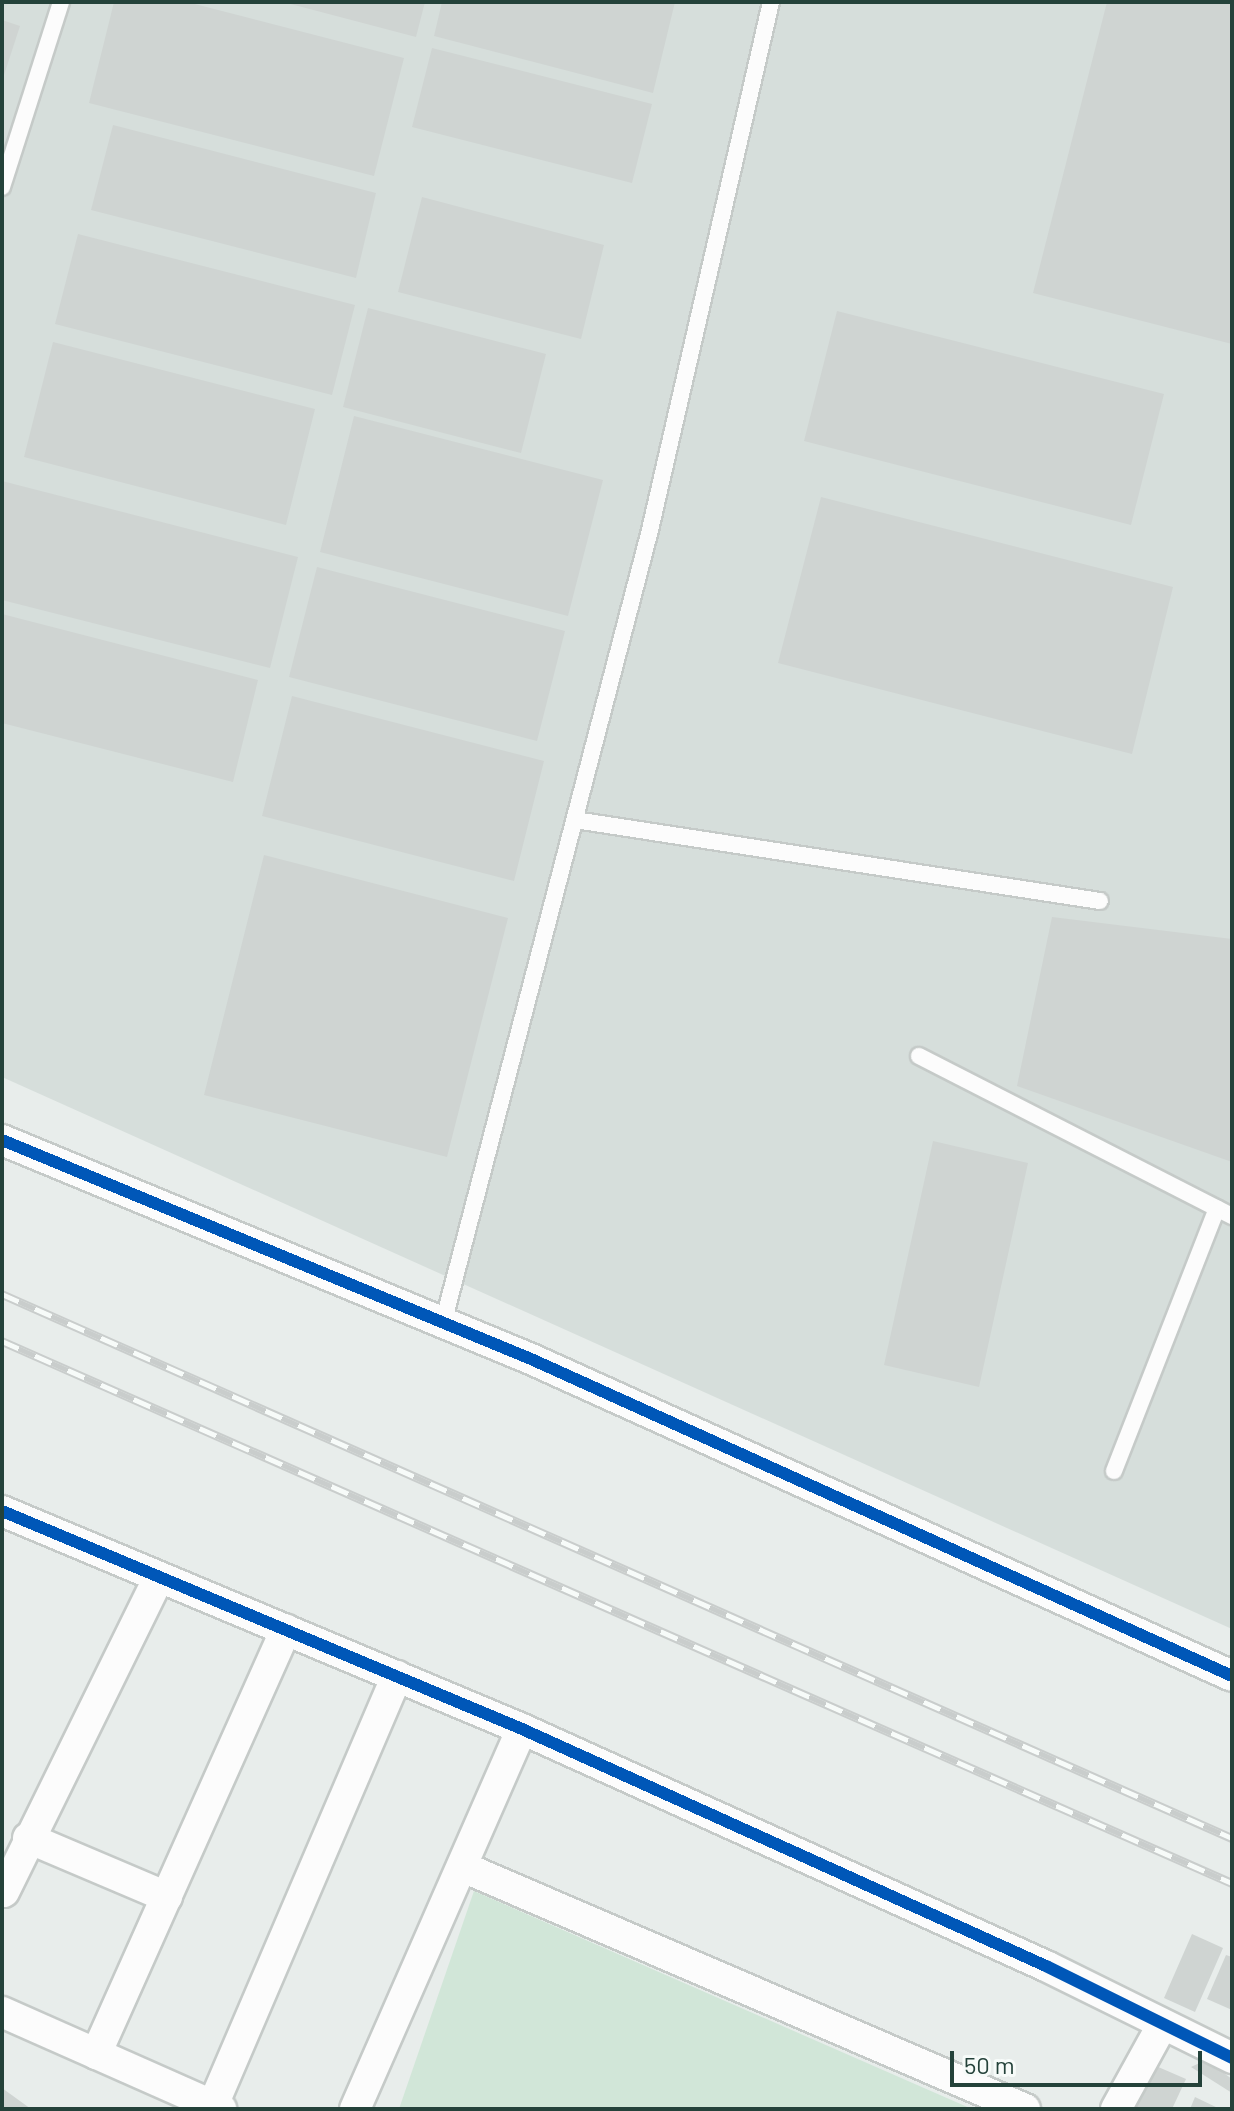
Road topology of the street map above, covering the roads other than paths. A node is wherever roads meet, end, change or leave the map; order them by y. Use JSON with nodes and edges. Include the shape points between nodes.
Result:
{"nodes":[{"id":1,"x":61,"y":2,"type":"edge"},
{"id":2,"x":771,"y":2,"type":"edge"},
{"id":3,"x":2,"y":187,"type":"edge"},
{"id":4,"x":575,"y":820,"type":"junction"},
{"id":5,"x":1100,"y":901,"type":"dead end"},
{"id":6,"x":919,"y":1056,"type":"dead end"},
{"id":7,"x":2,"y":1140,"type":"edge"},
{"id":8,"x":1224,"y":1212,"type":"edge"},
{"id":9,"x":443,"y":1323,"type":"junction"},
{"id":10,"x":1114,"y":1471,"type":"dead end"},
{"id":11,"x":2,"y":1511,"type":"edge"},
{"id":12,"x":159,"y":1577,"type":"junction"},
{"id":13,"x":286,"y":1630,"type":"junction"},
{"id":14,"x":397,"y":1676,"type":"junction"},
{"id":15,"x":1232,"y":1676,"type":"edge"},
{"id":16,"x":522,"y":1729,"type":"junction"},
{"id":17,"x":28,"y":1838,"type":"junction"},
{"id":18,"x":463,"y":1867,"type":"junction"},
{"id":19,"x":4,"y":1892,"type":"dead end"},
{"id":20,"x":167,"y":1897,"type":"junction"},
{"id":21,"x":2,"y":2012,"type":"edge"},
{"id":22,"x":1161,"y":2027,"type":"junction"},
{"id":23,"x":96,"y":2054,"type":"junction"},
{"id":24,"x":1232,"y":2058,"type":"edge"},
{"id":25,"x":217,"y":2107,"type":"edge"},
{"id":26,"x":355,"y":2109,"type":"edge"},
{"id":27,"x":1025,"y":2109,"type":"edge"},
{"id":28,"x":1116,"y":2109,"type":"edge"}],
"edges":[{"from":1,"to":3,"type":"lane"},
{"from":2,"to":4,"type":"lane","via":[[650,530]]},
{"from":4,"to":5,"type":"lane"},
{"from":4,"to":9,"type":"lane"},
{"from":6,"to":8,"type":"lane"},
{"from":7,"to":9,"type":"street"},
{"from":8,"to":10,"type":"lane"},
{"from":9,"to":15,"type":"street"},
{"from":11,"to":12,"type":"street"},
{"from":12,"to":13,"type":"street"},
{"from":12,"to":17,"type":"street"},
{"from":13,"to":14,"type":"street"},
{"from":13,"to":20,"type":"street"},
{"from":14,"to":16,"type":"street"},
{"from":14,"to":25,"type":"street"},
{"from":16,"to":18,"type":"street"},
{"from":16,"to":22,"type":"street","via":[[1046,1966]]},
{"from":17,"to":19,"type":"street"},
{"from":17,"to":20,"type":"street"},
{"from":18,"to":26,"type":"street"},
{"from":18,"to":27,"type":"street"},
{"from":20,"to":23,"type":"street"},
{"from":21,"to":23,"type":"street"},
{"from":22,"to":24,"type":"street"},
{"from":22,"to":28,"type":"street"},
{"from":23,"to":25,"type":"street"}]}
